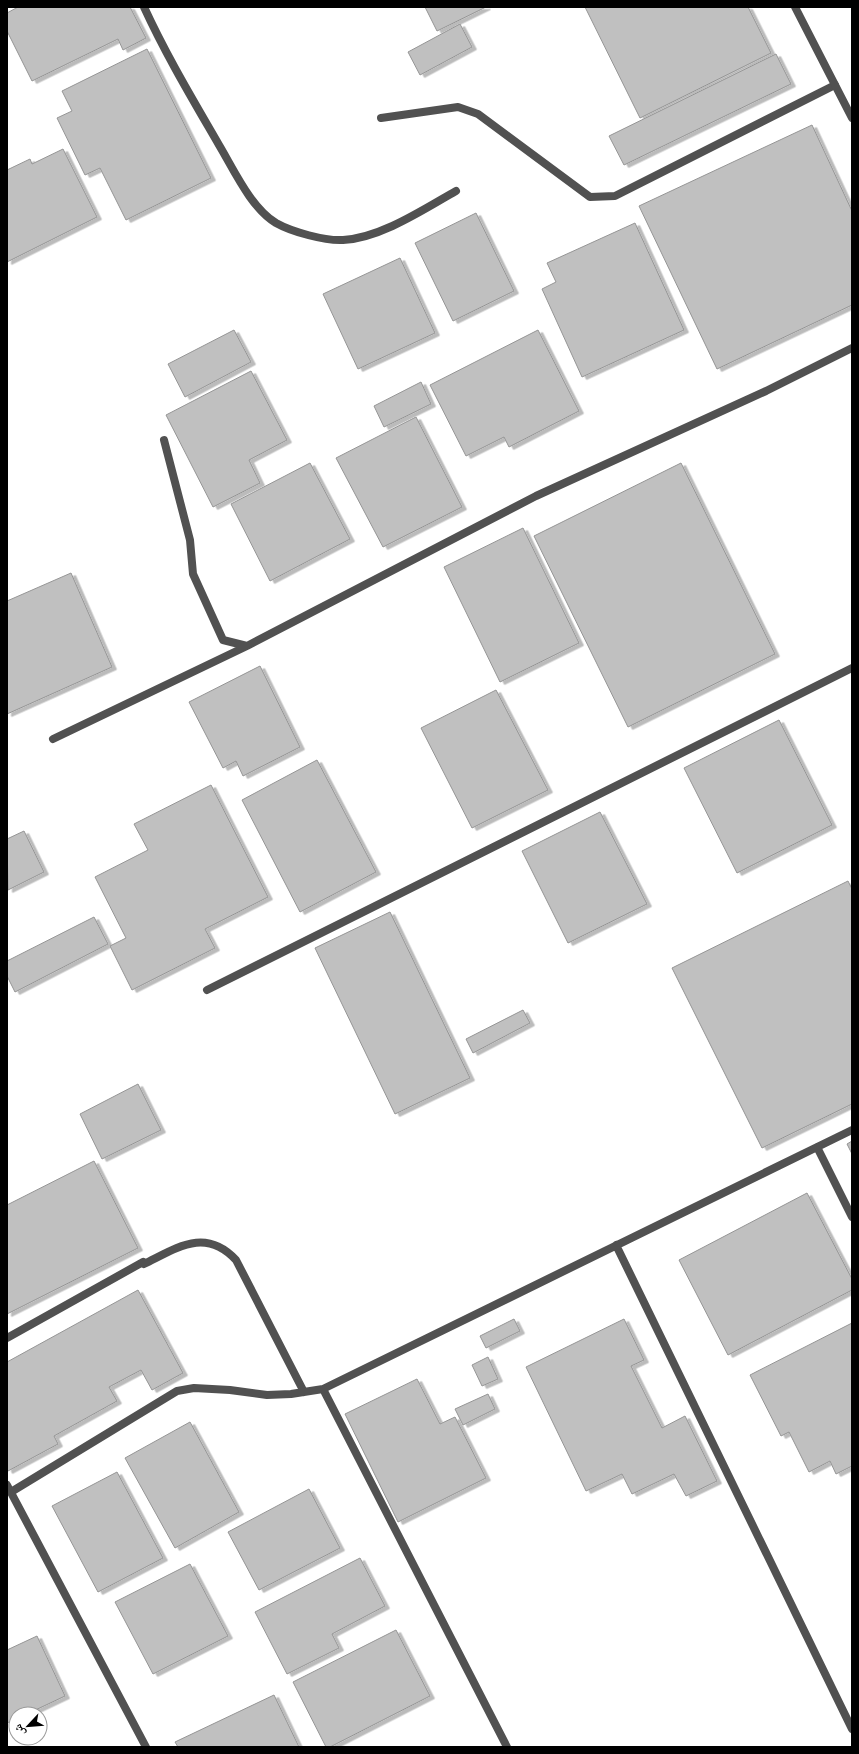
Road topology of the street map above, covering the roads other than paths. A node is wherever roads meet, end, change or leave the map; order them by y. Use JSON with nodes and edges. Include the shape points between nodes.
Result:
{"nodes":[{"id":1,"x":144,"y":7,"type":"edge"},
{"id":2,"x":795,"y":7,"type":"edge"},
{"id":3,"x":835,"y":85,"type":"junction"},
{"id":4,"x":381,"y":118,"type":"dead end"},
{"id":5,"x":852,"y":118,"type":"edge"},
{"id":6,"x":456,"y":191,"type":"dead end"},
{"id":7,"x":852,"y":348,"type":"edge"},
{"id":8,"x":164,"y":440,"type":"dead end"},
{"id":9,"x":247,"y":646,"type":"junction"},
{"id":10,"x":852,"y":668,"type":"edge"},
{"id":11,"x":53,"y":739,"type":"dead end"},
{"id":12,"x":207,"y":990,"type":"dead end"},
{"id":13,"x":852,"y":1130,"type":"edge"},
{"id":14,"x":817,"y":1147,"type":"junction"},
{"id":15,"x":852,"y":1217,"type":"edge"},
{"id":16,"x":616,"y":1245,"type":"junction"},
{"id":17,"x":7,"y":1338,"type":"edge"},
{"id":18,"x":323,"y":1389,"type":"junction"},
{"id":19,"x":304,"y":1392,"type":"junction"},
{"id":20,"x":9,"y":1489,"type":"edge"},
{"id":21,"x":852,"y":1729,"type":"edge"},
{"id":22,"x":146,"y":1747,"type":"edge"},
{"id":23,"x":507,"y":1747,"type":"edge"}],
"edges":[{"from":1,"to":6,"type":"street","via":[[190,95],[241,182],[260,208],[276,223],[326,239],[343,240],[376,233]]},
{"from":2,"to":3,"type":"street"},
{"from":3,"to":4,"type":"street","via":[[615,196],[590,197],[478,114],[458,106]]},
{"from":3,"to":5,"type":"street"},
{"from":7,"to":9,"type":"street","via":[[766,391],[536,496]]},
{"from":8,"to":9,"type":"street","via":[[190,540],[193,574],[223,640]]},
{"from":9,"to":11,"type":"street"},
{"from":10,"to":12,"type":"street"},
{"from":13,"to":14,"type":"street"},
{"from":14,"to":15,"type":"street"},
{"from":14,"to":16,"type":"street"},
{"from":16,"to":18,"type":"street"},
{"from":16,"to":21,"type":"street"},
{"from":17,"to":19,"type":"street","via":[[143,1262],[144,1264],[191,1242],[210,1244],[228,1251],[236,1260]]},
{"from":18,"to":19,"type":"street"},
{"from":18,"to":23,"type":"street"},
{"from":19,"to":20,"type":"street","via":[[267,1395],[194,1388],[177,1391]]},
{"from":20,"to":22,"type":"street"}]}
